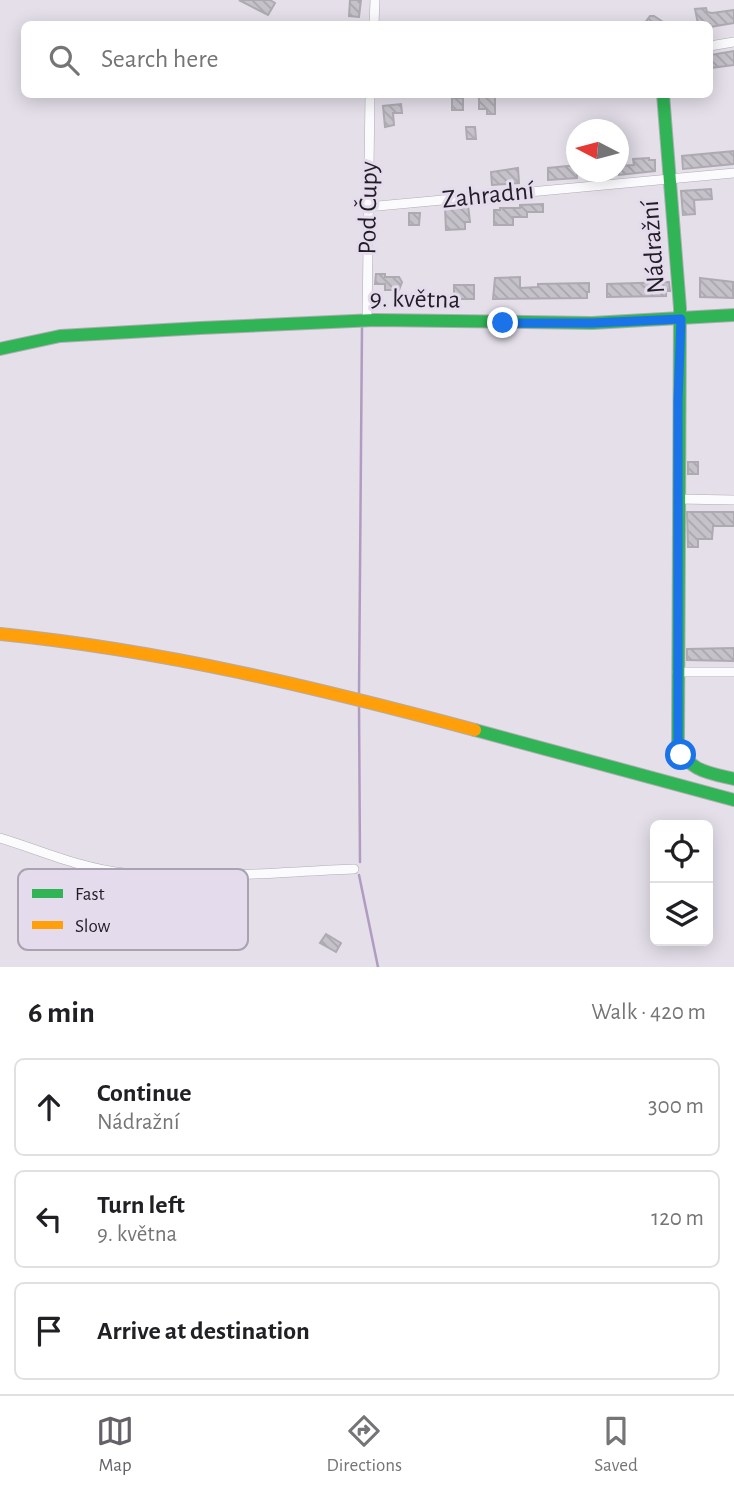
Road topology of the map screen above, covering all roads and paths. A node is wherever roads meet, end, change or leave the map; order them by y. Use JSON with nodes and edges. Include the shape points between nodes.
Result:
{"nodes":[{"id":1,"x":375,"y":0,"type":"edge"},
{"id":2,"x":374,"y":21,"type":"edge"},
{"id":3,"x":734,"y":42,"type":"edge"},
{"id":4,"x":713,"y":46,"type":"edge"},
{"id":5,"x":370,"y":98,"type":"edge"},
{"id":6,"x":663,"y":98,"type":"edge"},
{"id":7,"x":734,"y":173,"type":"edge"},
{"id":8,"x":671,"y":178,"type":"junction"},
{"id":9,"x":368,"y":207,"type":"junction"},
{"id":10,"x":734,"y":315,"type":"edge"},
{"id":11,"x":681,"y":319,"type":"junction"},
{"id":12,"x":367,"y":321,"type":"junction"},
{"id":13,"x":0,"y":349,"type":"edge"},
{"id":14,"x":678,"y":499,"type":"junction"},
{"id":15,"x":734,"y":500,"type":"edge"},
{"id":16,"x":0,"y":634,"type":"edge"},
{"id":17,"x":677,"y":672,"type":"junction"},
{"id":18,"x":734,"y":672,"type":"edge"},
{"id":19,"x":734,"y":779,"type":"edge"},
{"id":20,"x":734,"y":800,"type":"edge"},
{"id":21,"x":0,"y":838,"type":"edge"},
{"id":22,"x":106,"y":869,"type":"edge"},
{"id":23,"x":354,"y":869,"type":"dead end"},
{"id":24,"x":248,"y":875,"type":"edge"}],
"edges":[{"from":1,"to":2,"type":"street"},
{"from":3,"to":4,"type":"street"},
{"from":5,"to":9,"type":"street","name":"Pod Čupy"},
{"from":6,"to":8,"type":"street","name":"Nádražní"},
{"from":7,"to":8,"type":"street","name":"Zahradní"},
{"from":8,"to":9,"type":"street","name":"Zahradní"},
{"from":8,"to":11,"type":"street","name":"Nádražní"},
{"from":9,"to":12,"type":"street","name":"Pod Čupy"},
{"from":10,"to":11,"type":"street","name":"9. května"},
{"from":11,"to":12,"type":"street","name":"9. května","via":[[541,324]]},
{"from":11,"to":14,"type":"street","name":"Nádražní"},
{"from":12,"to":13,"type":"street","name":"9. května","via":[[60,336]]},
{"from":14,"to":15,"type":"street"},
{"from":14,"to":17,"type":"street","name":"Nádražní"},
{"from":16,"to":20,"type":"street","via":[[177,658],[358,698]]},
{"from":17,"to":18,"type":"street"},
{"from":17,"to":19,"type":"street","name":"Nádražní","via":[[681,755],[693,768]]},
{"from":21,"to":22,"type":"street"},
{"from":23,"to":24,"type":"street"}]}
